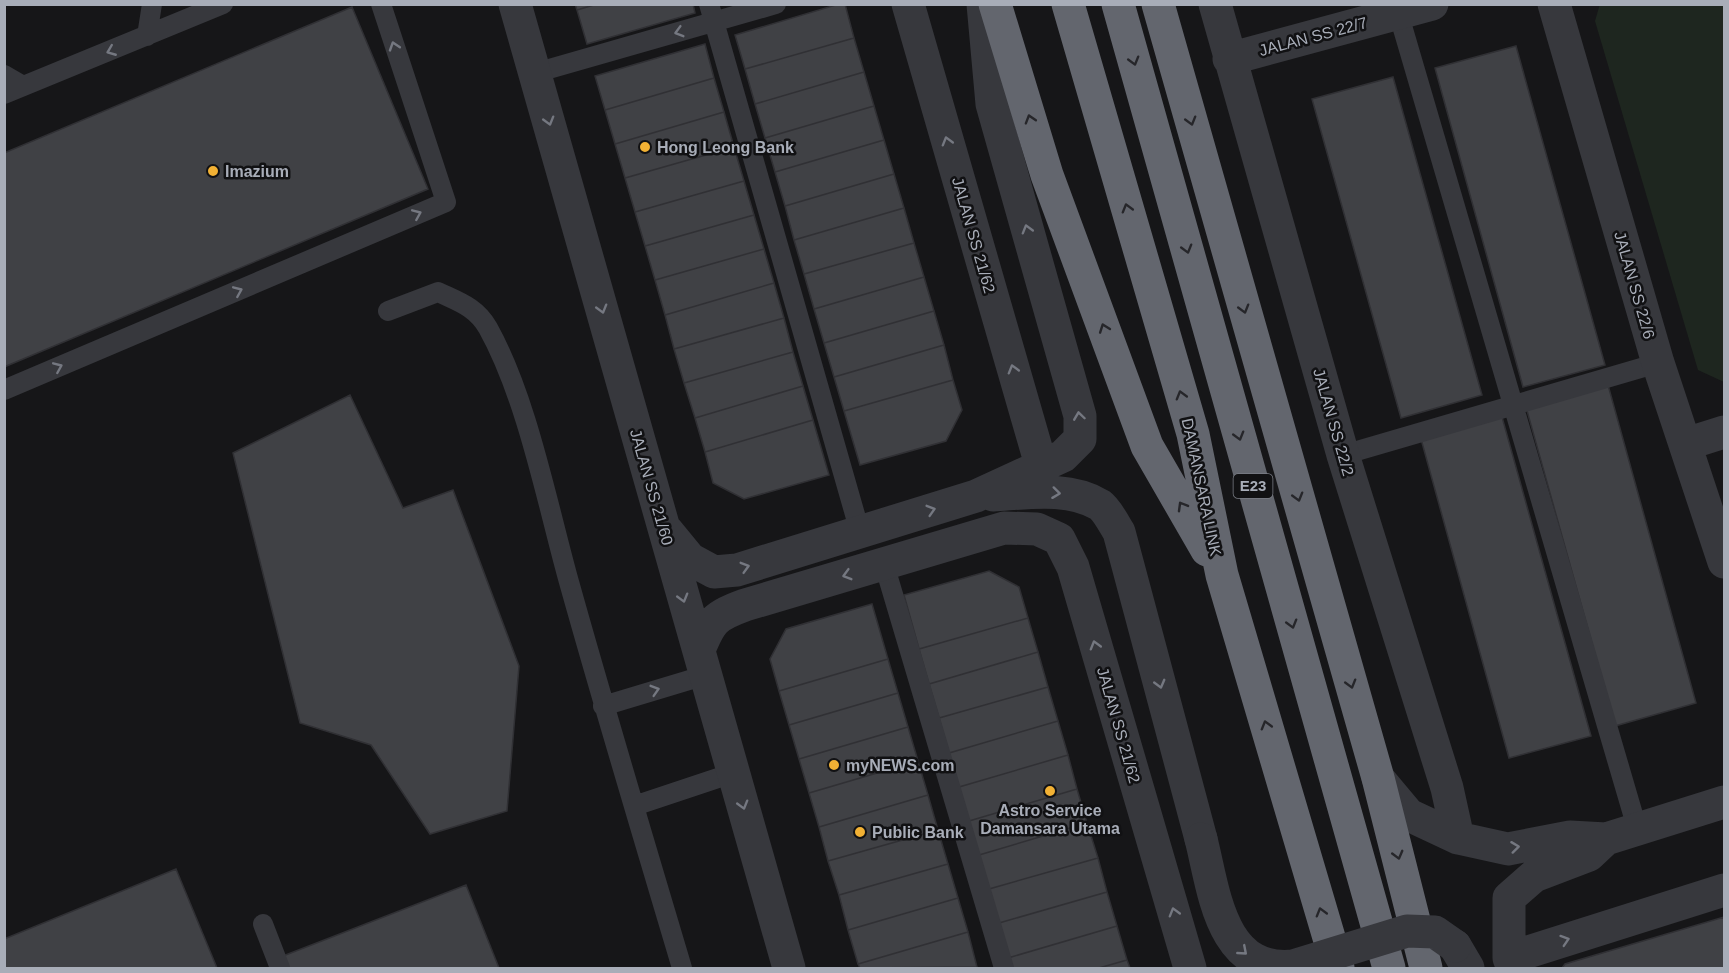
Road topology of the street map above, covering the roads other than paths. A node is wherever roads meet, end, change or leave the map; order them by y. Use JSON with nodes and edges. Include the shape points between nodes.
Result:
{"nodes":[{"id":1,"x":152,"y":4,"type":"edge"},
{"id":2,"x":223,"y":4,"type":"edge"},
{"id":3,"x":381,"y":4,"type":"edge"},
{"id":4,"x":515,"y":4,"type":"edge"},
{"id":5,"x":776,"y":4,"type":"edge"},
{"id":6,"x":908,"y":4,"type":"edge"},
{"id":7,"x":983,"y":4,"type":"edge"},
{"id":8,"x":995,"y":4,"type":"edge"},
{"id":9,"x":1068,"y":4,"type":"edge"},
{"id":10,"x":1118,"y":4,"type":"edge"},
{"id":11,"x":1158,"y":4,"type":"edge"},
{"id":12,"x":1215,"y":4,"type":"edge"},
{"id":13,"x":1432,"y":4,"type":"edge"},
{"id":14,"x":1554,"y":4,"type":"edge"},
{"id":15,"x":1398,"y":12,"type":"junction"},
{"id":16,"x":712,"y":13,"type":"edge"},
{"id":17,"x":147,"y":36,"type":"junction"},
{"id":18,"x":1229,"y":59,"type":"junction"},
{"id":19,"x":535,"y":73,"type":"junction"},
{"id":20,"x":4,"y":75,"type":"edge"},
{"id":21,"x":23,"y":86,"type":"junction"},
{"id":22,"x":4,"y":94,"type":"edge"},
{"id":23,"x":388,"y":311,"type":"dead end"},
{"id":24,"x":1658,"y":363,"type":"junction"},
{"id":25,"x":4,"y":390,"type":"edge"},
{"id":26,"x":1513,"y":406,"type":"junction"},
{"id":27,"x":1725,"y":432,"type":"edge"},
{"id":28,"x":1686,"y":444,"type":"junction"},
{"id":29,"x":1343,"y":455,"type":"junction"},
{"id":30,"x":1041,"y":465,"type":"junction"},
{"id":31,"x":976,"y":496,"type":"junction"},
{"id":32,"x":664,"y":527,"type":"junction"},
{"id":33,"x":860,"y":532,"type":"junction"},
{"id":34,"x":1725,"y":562,"type":"edge"},
{"id":35,"x":884,"y":564,"type":"junction"},
{"id":36,"x":1222,"y":575,"type":"junction"},
{"id":37,"x":702,"y":662,"type":"junction"},
{"id":38,"x":603,"y":706,"type":"junction"},
{"id":39,"x":733,"y":773,"type":"junction"},
{"id":40,"x":1378,"y":778,"type":"junction"},
{"id":41,"x":1725,"y":802,"type":"edge"},
{"id":42,"x":634,"y":806,"type":"junction"},
{"id":43,"x":1637,"y":828,"type":"junction"},
{"id":44,"x":1458,"y":838,"type":"junction"},
{"id":45,"x":1606,"y":838,"type":"junction"},
{"id":46,"x":1725,"y":890,"type":"edge"},
{"id":47,"x":263,"y":924,"type":"dead end"},
{"id":48,"x":1462,"y":957,"type":"edge"},
{"id":49,"x":1511,"y":963,"type":"edge"},
{"id":50,"x":280,"y":969,"type":"edge"},
{"id":51,"x":682,"y":969,"type":"edge"},
{"id":52,"x":789,"y":969,"type":"edge"},
{"id":53,"x":1004,"y":969,"type":"edge"},
{"id":54,"x":1190,"y":969,"type":"edge"},
{"id":55,"x":1338,"y":969,"type":"edge"},
{"id":56,"x":1389,"y":969,"type":"edge"},
{"id":57,"x":1426,"y":969,"type":"edge"}],
"edges":[{"from":1,"to":17,"type":"lane"},
{"from":2,"to":17,"type":"lane"},
{"from":25,"to":3,"type":"lane","one_way":true,"via":[[446,202]]},
{"from":4,"to":19,"type":"street","name":"JALAN SS 21/60"},
{"from":5,"to":16,"type":"lane"},
{"from":30,"to":6,"type":"street","name":"JALAN SS 21/62","one_way":true},
{"from":30,"to":7,"type":"street","one_way":true,"via":[[1063,456],[1080,439],[1080,416],[993,104]]},
{"from":36,"to":8,"type":"highway","one_way":true,"via":[[1147,446],[1047,175]]},
{"from":36,"to":9,"type":"highway","name":"DAMANSARA LINK","one_way":true,"via":[[1193,434]]},
{"from":10,"to":56,"type":"highway","number":"E23","one_way":true},
{"from":11,"to":40,"type":"highway","one_way":true},
{"from":12,"to":18,"type":"street","name":"JALAN SS 22/2"},
{"from":13,"to":15,"type":"street","name":"JALAN SS 22/7"},
{"from":14,"to":24,"type":"street","name":"JALAN SS 22/6"},
{"from":15,"to":18,"type":"street","name":"JALAN SS 22/7"},
{"from":15,"to":26,"type":"lane"},
{"from":16,"to":19,"type":"lane","one_way":true},
{"from":16,"to":33,"type":"lane"},
{"from":17,"to":21,"type":"lane","one_way":true},
{"from":18,"to":29,"type":"street","name":"JALAN SS 22/2"},
{"from":19,"to":32,"type":"street","name":"JALAN SS 21/60","one_way":true},
{"from":20,"to":21,"type":"lane"},
{"from":21,"to":22,"type":"lane"},
{"from":23,"to":38,"type":"lane","via":[[438,292],[474,308],[487,326],[505,364],[529,436]]},
{"from":24,"to":26,"type":"lane"},
{"from":24,"to":28,"type":"street","name":"JALAN SS 22/6"},
{"from":26,"to":29,"type":"lane"},
{"from":26,"to":43,"type":"lane"},
{"from":27,"to":28,"type":"street"},
{"from":28,"to":34,"type":"street","name":"JALAN SS 22/6"},
{"from":29,"to":44,"type":"street","name":"JALAN SS 22/2","via":[[1447,788]]},
{"from":30,"to":31,"type":"street"},
{"from":33,"to":31,"type":"street","one_way":true},
{"from":31,"to":48,"type":"street","one_way":true,"bridge":true,"via":[[1046,492],[1073,495],[1101,506],[1119,531],[1226,931],[1237,946],[1260,963],[1281,968],[1407,931],[1435,932]]},
{"from":32,"to":33,"type":"street","one_way":true,"via":[[690,559],[714,572],[737,570]]},
{"from":32,"to":37,"type":"street","name":"JALAN SS 21/60","one_way":true},
{"from":35,"to":37,"type":"street","name":"JALAN SS 21/62","one_way":true,"via":[[719,615],[708,627]]},
{"from":35,"to":53,"type":"lane"},
{"from":54,"to":35,"type":"street","name":"JALAN SS 21/62","one_way":true,"via":[[1073,567],[1059,539],[1036,529],[1004,528]]},
{"from":55,"to":36,"type":"highway","name":"DAMANSARA LINK","one_way":true},
{"from":38,"to":37,"type":"lane","one_way":true},
{"from":37,"to":39,"type":"street","name":"JALAN SS 21/60"},
{"from":38,"to":42,"type":"lane"},
{"from":39,"to":42,"type":"lane"},
{"from":39,"to":52,"type":"street","name":"JALAN SS 21/60","one_way":true},
{"from":40,"to":44,"type":"street","via":[[1409,815]]},
{"from":40,"to":57,"type":"highway","one_way":true},
{"from":41,"to":43,"type":"street"},
{"from":42,"to":51,"type":"lane"},
{"from":43,"to":45,"type":"street"},
{"from":44,"to":45,"type":"street","one_way":true,"via":[[1508,849],[1570,837]]},
{"from":45,"to":49,"type":"street","via":[[1589,855],[1534,876],[1509,898]]},
{"from":49,"to":46,"type":"street","one_way":true},
{"from":47,"to":50,"type":"lane"}]}
